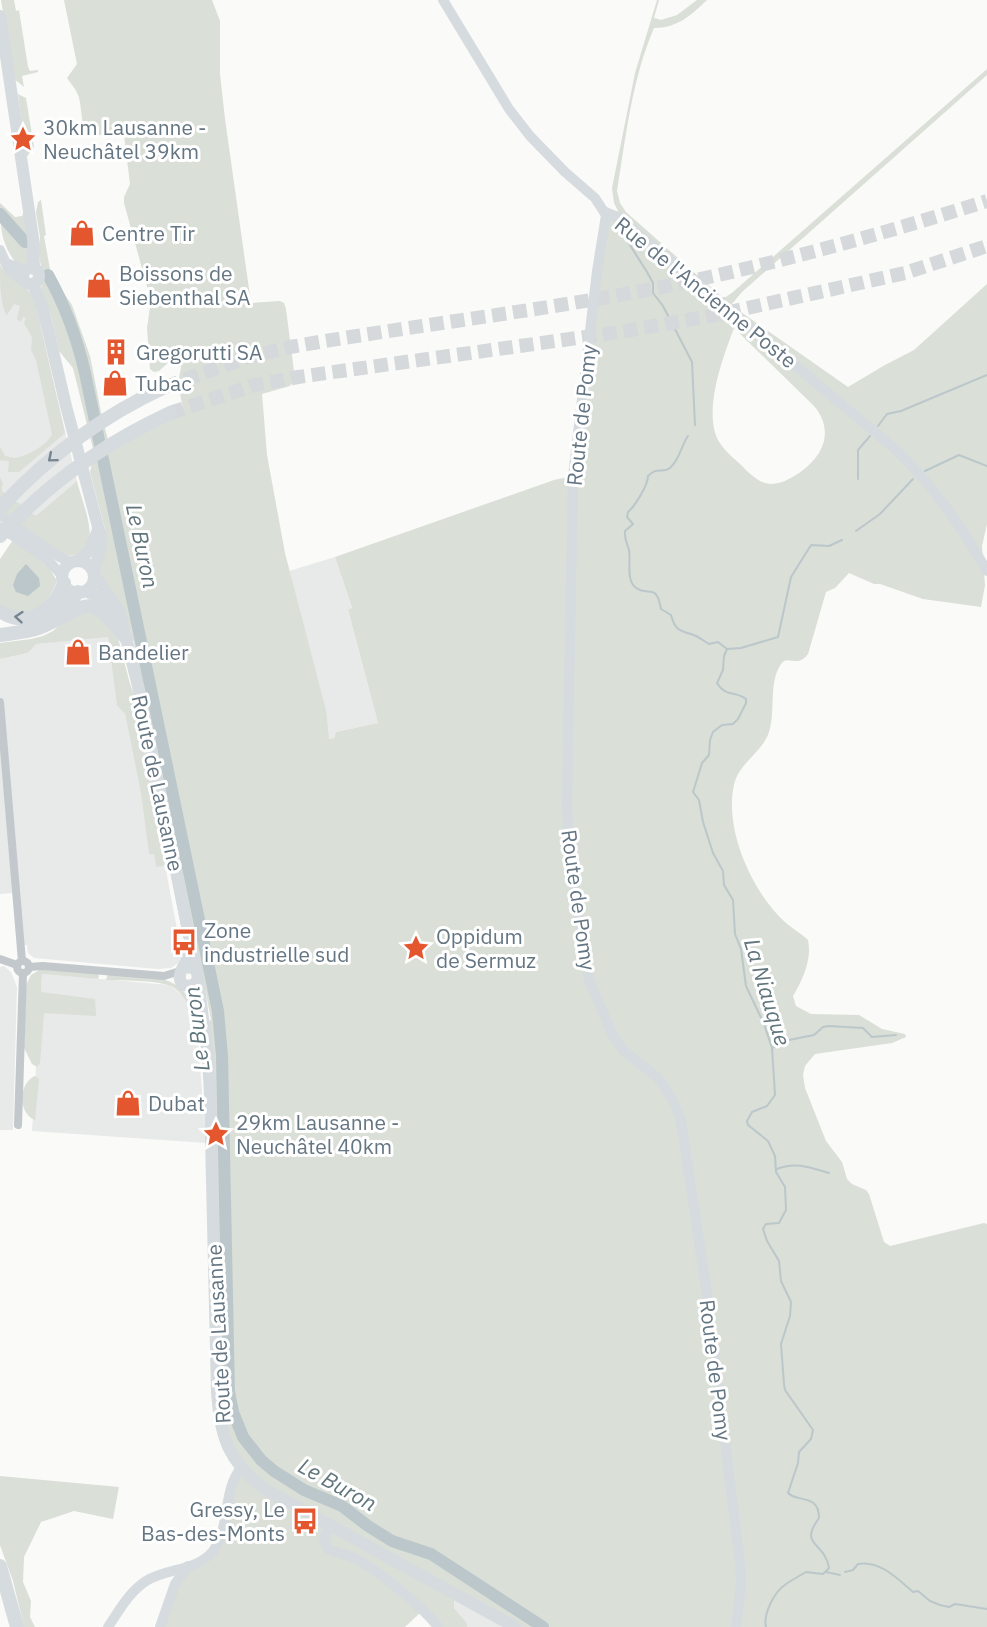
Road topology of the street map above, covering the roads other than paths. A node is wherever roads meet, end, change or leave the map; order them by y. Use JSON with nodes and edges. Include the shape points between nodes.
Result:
{"nodes":[{"id":1,"x":442,"y":0,"type":"edge"},
{"id":2,"x":0,"y":16,"type":"edge"},
{"id":3,"x":605,"y":212,"type":"junction"},
{"id":4,"x":0,"y":249,"type":"edge"},
{"id":5,"x":29,"y":276,"type":"junction"},
{"id":6,"x":165,"y":387,"type":"tunnel mouth"},
{"id":7,"x":170,"y":413,"type":"tunnel mouth"},
{"id":8,"x":40,"y":496,"type":"junction"},
{"id":9,"x":0,"y":508,"type":"edge"},
{"id":10,"x":0,"y":515,"type":"edge"},
{"id":11,"x":0,"y":526,"type":"edge"},
{"id":12,"x":98,"y":530,"type":"junction"},
{"id":13,"x":0,"y":536,"type":"edge"},
{"id":14,"x":0,"y":546,"type":"edge"},
{"id":15,"x":74,"y":562,"type":"junction"},
{"id":16,"x":987,"y":571,"type":"edge"},
{"id":17,"x":94,"y":574,"type":"junction"},
{"id":18,"x":63,"y":580,"type":"junction"},
{"id":19,"x":82,"y":592,"type":"junction"},
{"id":20,"x":0,"y":611,"type":"edge"},
{"id":21,"x":44,"y":626,"type":"junction"},
{"id":22,"x":124,"y":631,"type":"junction"},
{"id":23,"x":0,"y":635,"type":"edge"},
{"id":24,"x":0,"y":702,"type":"edge"},
{"id":25,"x":0,"y":959,"type":"edge"},
{"id":26,"x":20,"y":963,"type":"junction"},
{"id":27,"x":29,"y":967,"type":"junction"},
{"id":28,"x":23,"y":974,"type":"junction"},
{"id":29,"x":187,"y":976,"type":"junction"},
{"id":30,"x":18,"y":1125,"type":"dead end"},
{"id":31,"x":241,"y":1468,"type":"junction"},
{"id":32,"x":329,"y":1526,"type":"junction"},
{"id":33,"x":0,"y":1566,"type":"edge"},
{"id":34,"x":188,"y":1566,"type":"junction"},
{"id":35,"x":159,"y":1575,"type":"junction"},
{"id":36,"x":176,"y":1584,"type":"junction"},
{"id":37,"x":0,"y":1589,"type":"edge"},
{"id":38,"x":9,"y":1627,"type":"edge"},
{"id":39,"x":17,"y":1627,"type":"edge"},
{"id":40,"x":108,"y":1627,"type":"edge"},
{"id":41,"x":160,"y":1627,"type":"edge"},
{"id":42,"x":438,"y":1627,"type":"edge"},
{"id":43,"x":515,"y":1627,"type":"edge"},
{"id":44,"x":736,"y":1627,"type":"edge"}],
"edges":[{"from":1,"to":3,"type":"street","name":"Rue de l'Ancienne Poste","via":[[509,109],[530,136]]},
{"from":2,"to":5,"type":"main road","via":[[33,238]]},
{"from":3,"to":16,"type":"street","name":"Rue de l'Ancienne Poste","via":[[618,217],[895,449],[937,494]]},
{"from":3,"to":44,"type":"street","name":"Route de Pomy","via":[[573,476],[569,845],[586,971],[599,1007],[623,1050],[666,1089],[681,1121],[740,1563]]},
{"from":4,"to":5,"type":"street","via":[[6,263]]},
{"from":5,"to":12,"type":"main road","via":[[43,309]]},
{"from":6,"to":9,"type":"highway","one_way":true,"via":[[116,412],[56,455]]},
{"from":7,"to":8,"type":"highway","via":[[123,436]]},
{"from":8,"to":13,"type":"highway"},
{"from":8,"to":14,"type":"highway"},
{"from":10,"to":15,"type":"street","via":[[58,556]]},
{"from":11,"to":18,"type":"street","via":[[48,560]]},
{"from":12,"to":15,"type":"main road","via":[[90,550]]},
{"from":12,"to":17,"type":"main road","via":[[101,544]]},
{"from":15,"to":17,"type":"main road","via":[[89,564]]},
{"from":15,"to":18,"type":"main road","via":[[65,568]]},
{"from":17,"to":19,"type":"main road","via":[[92,585]]},
{"from":17,"to":22,"type":"main road","name":"Route de Lausanne","via":[[116,603]]},
{"from":18,"to":19,"type":"main road","via":[[69,589]]},
{"from":18,"to":20,"type":"highway","one_way":true,"via":[[54,603],[37,616],[19,619]]},
{"from":19,"to":21,"type":"highway"},
{"from":19,"to":22,"type":"main road","name":"Route de Lausanne","via":[[105,602]]},
{"from":21,"to":22,"type":"highway","via":[[74,609],[92,607],[108,615]]},
{"from":21,"to":23,"type":"highway"},
{"from":22,"to":29,"type":"main road","name":"Route de Lausanne","via":[[144,709],[190,941]]},
{"from":24,"to":26,"type":"street"},
{"from":25,"to":26,"type":"street"},
{"from":26,"to":27,"type":"street","via":[[27,962]]},
{"from":26,"to":28,"type":"street","via":[[17,970]]},
{"from":27,"to":28,"type":"street"},
{"from":27,"to":29,"type":"street"},
{"from":28,"to":30,"type":"street"},
{"from":29,"to":31,"type":"main road","name":"Route de Lausanne","via":[[203,1022],[210,1095],[218,1406],[225,1442]]},
{"from":31,"to":32,"type":"main road","name":"Route de Lausanne","via":[[268,1491]]},
{"from":31,"to":34,"type":"street","via":[[231,1486],[215,1547]]},
{"from":32,"to":42,"type":"street","via":[[324,1538],[328,1549],[370,1568]]},
{"from":32,"to":43,"type":"main road","name":"Route de Lausanne"},
{"from":33,"to":39,"type":"highway"},
{"from":34,"to":35,"type":"street"},
{"from":34,"to":36,"type":"street"},
{"from":35,"to":36,"type":"street"},
{"from":35,"to":40,"type":"street","via":[[136,1589]]},
{"from":36,"to":41,"type":"street"},
{"from":37,"to":38,"type":"highway"}]}
